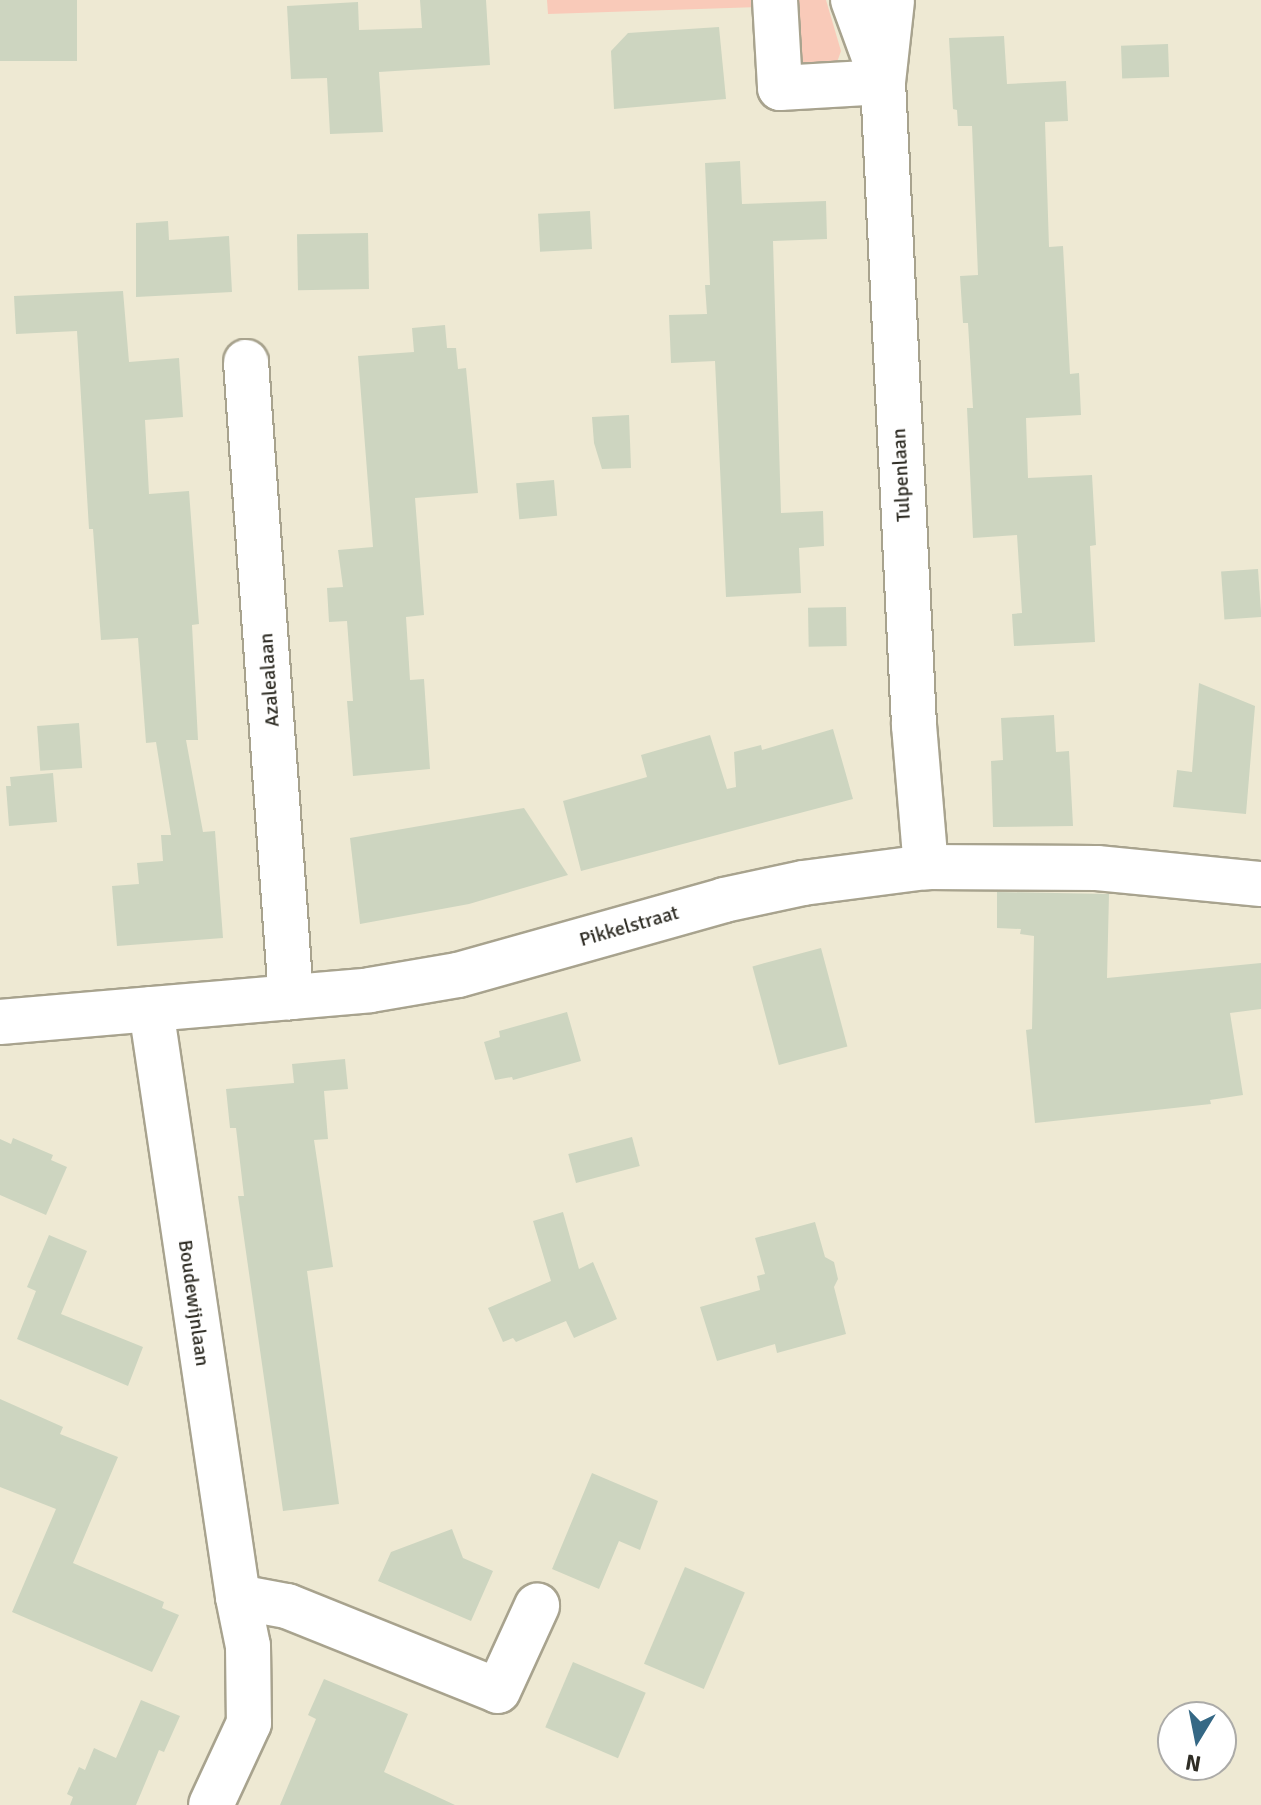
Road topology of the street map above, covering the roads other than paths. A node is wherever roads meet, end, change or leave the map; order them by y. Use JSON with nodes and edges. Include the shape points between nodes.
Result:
{"nodes":[{"id":1,"x":775,"y":0,"type":"edge"},
{"id":2,"x":853,"y":0,"type":"edge"},
{"id":3,"x":892,"y":0,"type":"edge"},
{"id":4,"x":883,"y":82,"type":"junction"},
{"id":5,"x":246,"y":362,"type":"dead end"},
{"id":6,"x":926,"y":867,"type":"junction"},
{"id":7,"x":1261,"y":884,"type":"edge"},
{"id":8,"x":291,"y":997,"type":"junction"},
{"id":9,"x":151,"y":1009,"type":"junction"},
{"id":10,"x":0,"y":1022,"type":"edge"},
{"id":11,"x":238,"y":1597,"type":"junction"},
{"id":12,"x":537,"y":1606,"type":"dead end"},
{"id":13,"x":211,"y":1805,"type":"edge"}],
"edges":[{"from":1,"to":4,"type":"street","via":[[780,88]]},
{"from":2,"to":4,"type":"street","name":"Tulpenlaan"},
{"from":3,"to":4,"type":"street","name":"Tulpenlaan"},
{"from":4,"to":6,"type":"street","name":"Tulpenlaan","via":[[914,725]]},
{"from":5,"to":8,"type":"street","name":"Azalealaan"},
{"from":6,"to":7,"type":"street","name":"Pikkelstraat","via":[[1097,868]]},
{"from":6,"to":8,"type":"street","name":"Pikkelstraat","via":[[803,883],[724,900],[458,975]]},
{"from":8,"to":9,"type":"street","name":"Pikkelstraat"},
{"from":9,"to":10,"type":"street","name":"Pikkelstraat"},
{"from":9,"to":11,"type":"street","name":"Boudewijnlaan"},
{"from":11,"to":12,"type":"street","via":[[287,1606],[498,1691]]},
{"from":11,"to":13,"type":"street","name":"Boudewijnlaan","via":[[248,1646],[249,1723]]}]}
